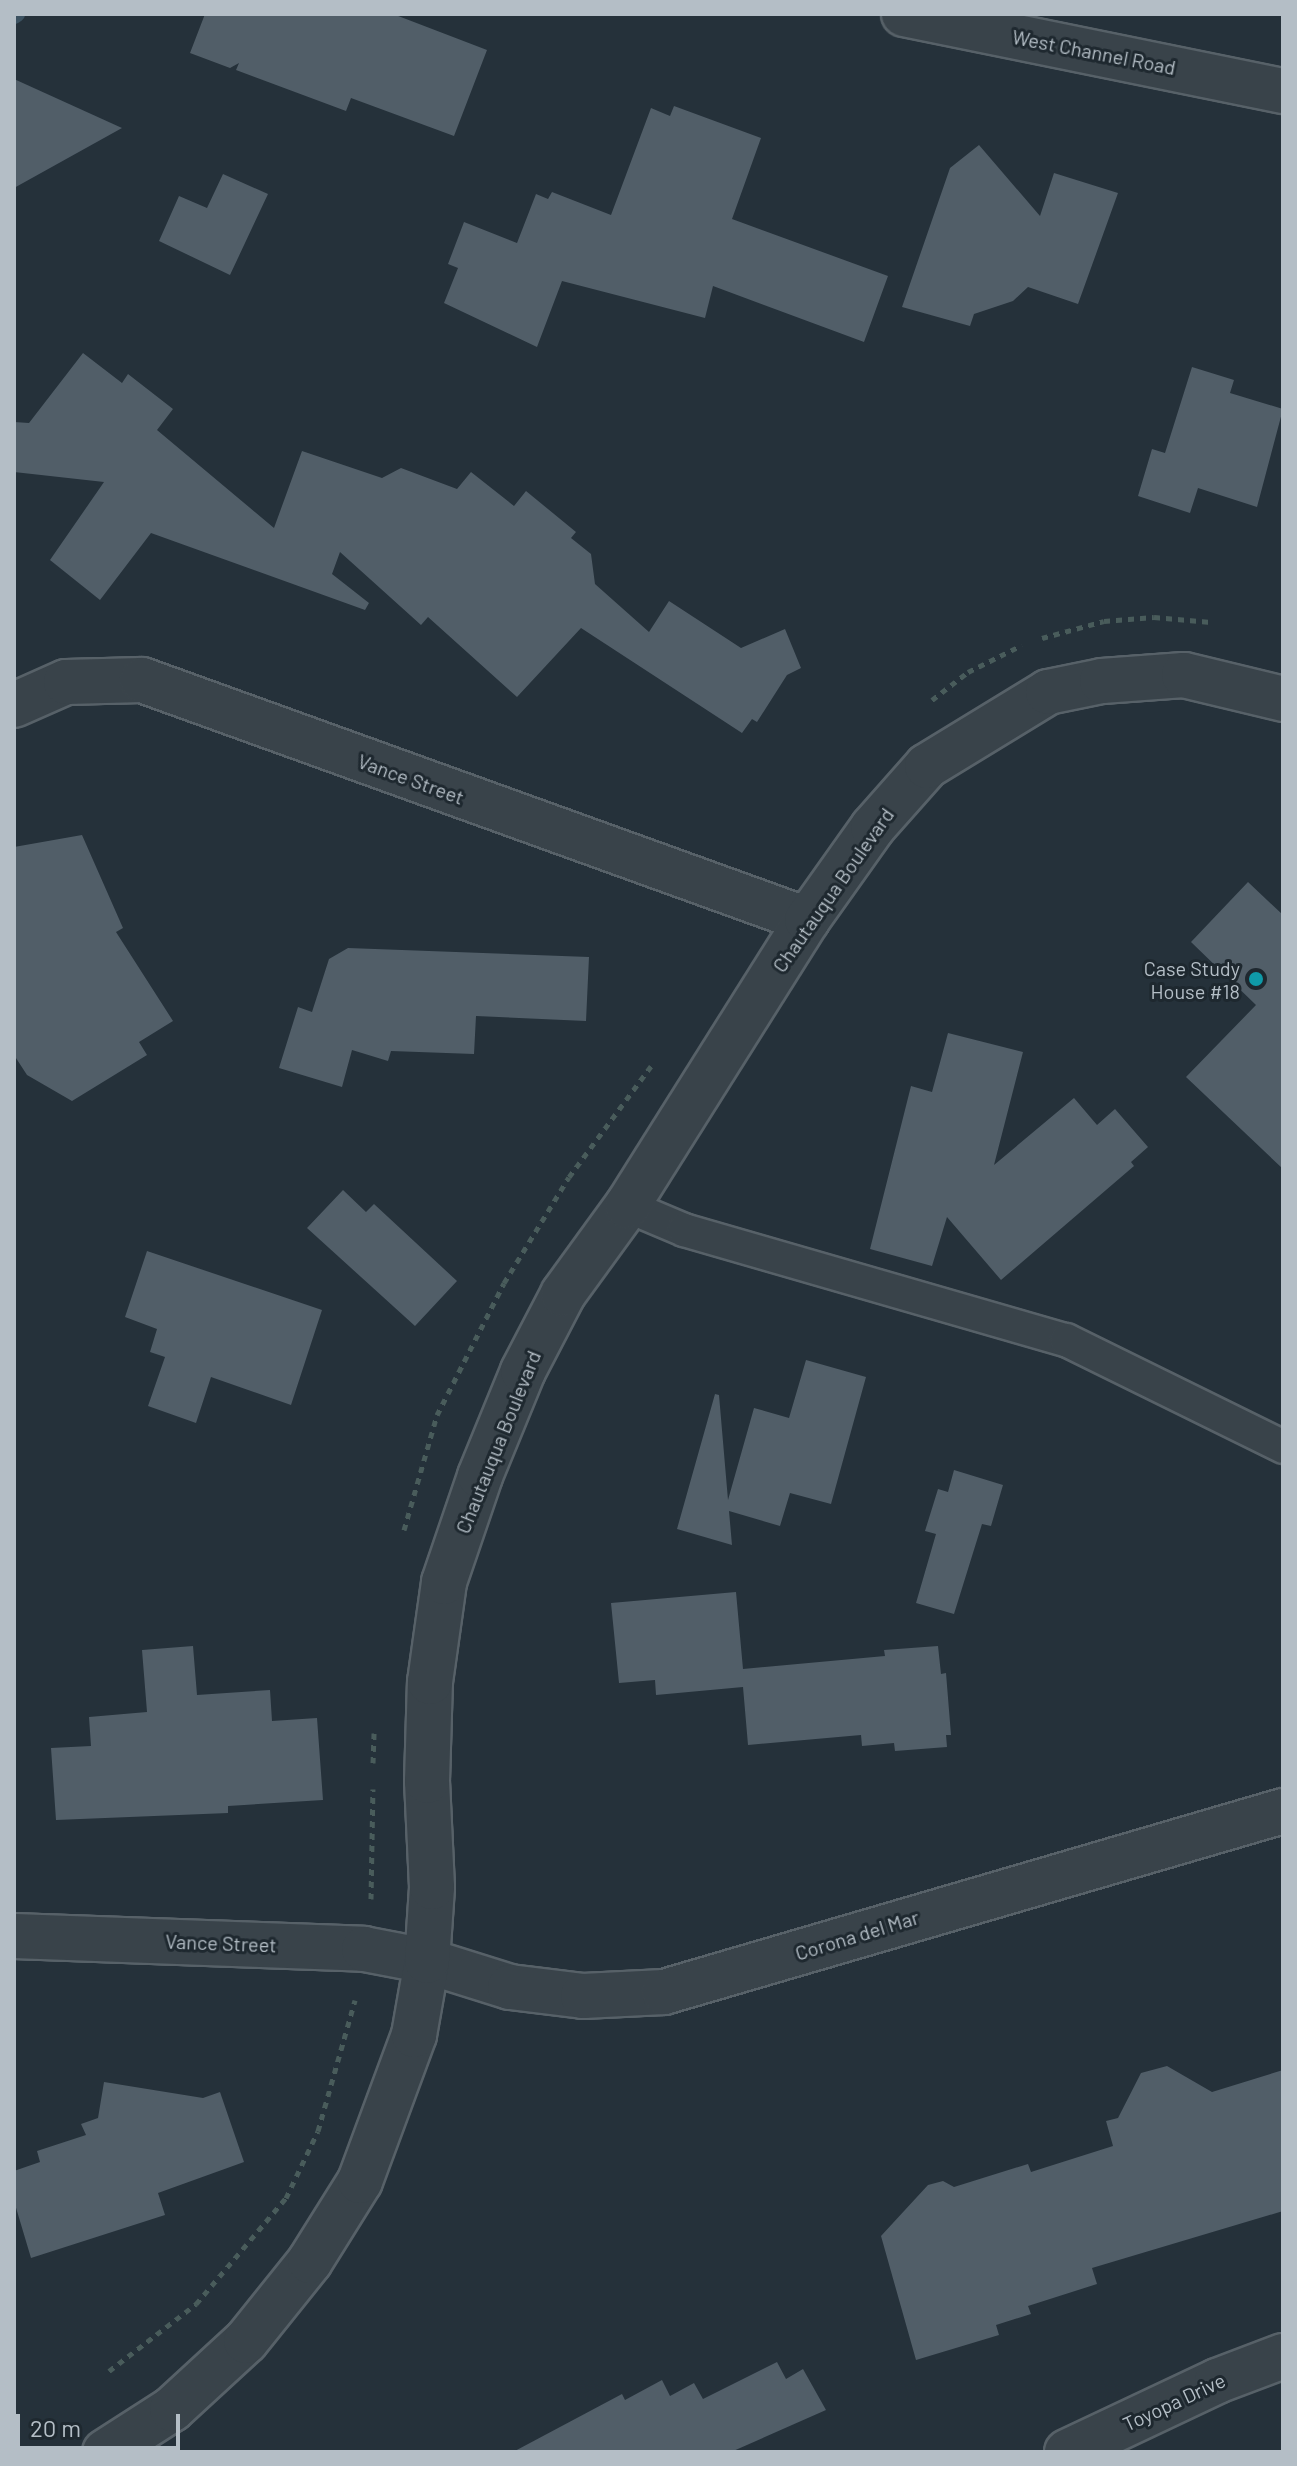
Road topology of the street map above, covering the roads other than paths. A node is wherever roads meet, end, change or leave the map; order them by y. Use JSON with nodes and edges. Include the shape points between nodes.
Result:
{"nodes":[{"id":1,"x":904,"y":14,"type":"edge"},
{"id":2,"x":1283,"y":91,"type":"edge"},
{"id":3,"x":1283,"y":699,"type":"edge"},
{"id":4,"x":14,"y":705,"type":"edge"},
{"id":5,"x":807,"y":920,"type":"junction"},
{"id":6,"x":627,"y":1206,"type":"junction"},
{"id":7,"x":1283,"y":1447,"type":"edge"},
{"id":8,"x":1283,"y":1811,"type":"edge"},
{"id":9,"x":14,"y":1936,"type":"edge"},
{"id":10,"x":427,"y":1961,"type":"junction"},
{"id":11,"x":1283,"y":2356,"type":"edge"},
{"id":12,"x":105,"y":2452,"type":"edge"},
{"id":13,"x":1067,"y":2452,"type":"edge"}],
"edges":[{"from":1,"to":2,"type":"street","name":"West Channel Road"},
{"from":3,"to":5,"type":"street","name":"Chautauqua Boulevard","via":[[1184,675],[1102,681],[1048,692],[927,766],[873,827]]},
{"from":4,"to":5,"type":"street","name":"Vance Street","via":[[66,682],[142,680]]},
{"from":5,"to":6,"type":"street","name":"Chautauqua Boulevard"},
{"from":6,"to":7,"type":"lane","via":[[684,1230],[1066,1340]]},
{"from":6,"to":10,"type":"street","name":"Chautauqua Boulevard","via":[[563,1294],[523,1371],[444,1582],[430,1682],[432,1887]]},
{"from":8,"to":10,"type":"street","name":"Corona del Mar","via":[[664,1992],[583,1996],[510,1987]]},
{"from":9,"to":10,"type":"street","name":"Vance Street","via":[[335,1947]]},
{"from":10,"to":12,"type":"street","name":"Chautauqua Boulevard","via":[[414,2035],[391,2104],[360,2181],[310,2261],[246,2341],[172,2409]]},
{"from":11,"to":13,"type":"street","name":"Toyopa Drive"}]}
